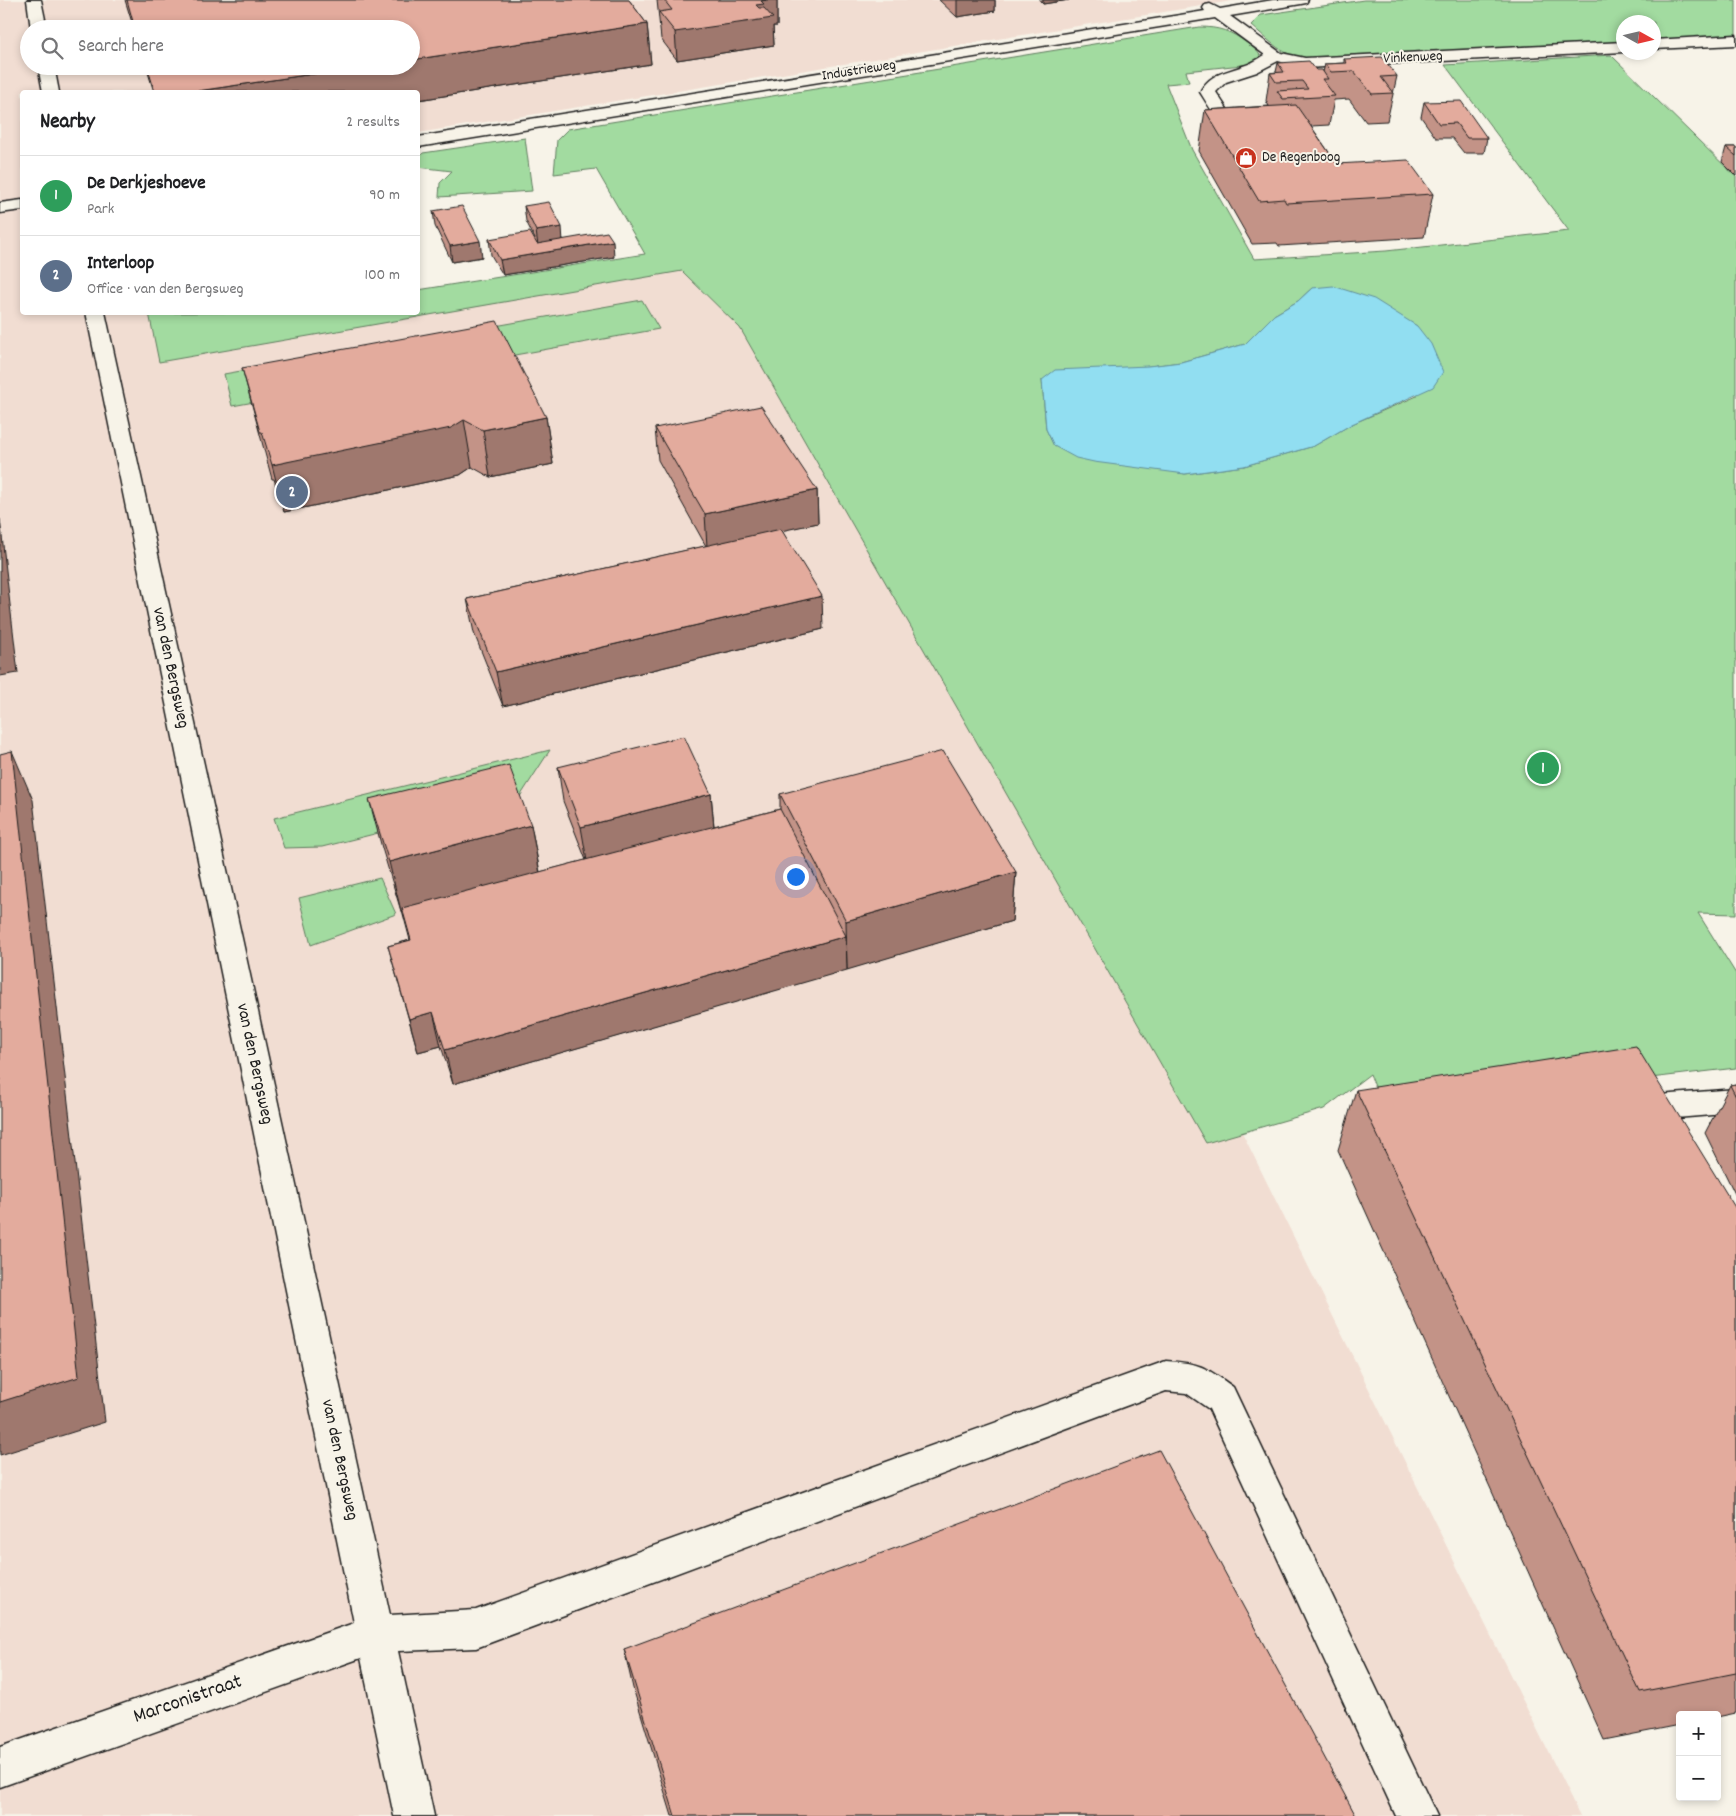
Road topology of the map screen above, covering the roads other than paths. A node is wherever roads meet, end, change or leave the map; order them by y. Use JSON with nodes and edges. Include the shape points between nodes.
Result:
{"nodes":[{"id":1,"x":34,"y":0,"type":"edge"},
{"id":2,"x":1199,"y":0,"type":"edge"},
{"id":3,"x":1301,"y":0,"type":"edge"},
{"id":4,"x":1217,"y":14,"type":"junction"},
{"id":5,"x":37,"y":20,"type":"edge"},
{"id":6,"x":1736,"y":40,"type":"edge"},
{"id":7,"x":1661,"y":45,"type":"edge"},
{"id":8,"x":1616,"y":47,"type":"edge"},
{"id":9,"x":1276,"y":56,"type":"junction"},
{"id":10,"x":48,"y":75,"type":"edge"},
{"id":11,"x":51,"y":90,"type":"edge"},
{"id":12,"x":420,"y":142,"type":"edge"},
{"id":13,"x":1252,"y":143,"type":"edge"},
{"id":14,"x":20,"y":205,"type":"edge"},
{"id":15,"x":0,"y":208,"type":"edge"},
{"id":16,"x":96,"y":315,"type":"edge"},
{"id":17,"x":1736,"y":1100,"type":"edge"},
{"id":18,"x":1665,"y":1140,"type":"edge"},
{"id":19,"x":376,"y":1634,"type":"junction"},
{"id":20,"x":0,"y":1766,"type":"edge"},
{"id":21,"x":414,"y":1816,"type":"edge"},
{"id":22,"x":1417,"y":1816,"type":"edge"}],
"edges":[{"from":1,"to":5,"type":"street"},
{"from":2,"to":4,"type":"street","name":"Vinkenweg"},
{"from":3,"to":4,"type":"street","name":"Industrieweg"},
{"from":4,"to":9,"type":"street","name":"Vinkenweg"},
{"from":4,"to":12,"type":"street","name":"Industrieweg"},
{"from":6,"to":7,"type":"street"},
{"from":8,"to":9,"type":"street","name":"Vinkenweg","via":[[1318,63],[1293,62]]},
{"from":9,"to":13,"type":"street","via":[[1214,82],[1208,92],[1225,118],[1242,128]]},
{"from":10,"to":11,"type":"street"},
{"from":14,"to":15,"type":"street"},
{"from":16,"to":19,"type":"street","name":"van den Bergsweg"},
{"from":17,"to":18,"type":"street","via":[[1646,1108]]},
{"from":19,"to":20,"type":"street","name":"Marconistraat"},
{"from":19,"to":21,"type":"street","name":"van den Bergsweg"},
{"from":19,"to":22,"type":"street","name":"Marconistraat","via":[[476,1629],[1166,1376],[1194,1378],[1221,1398]]}]}
